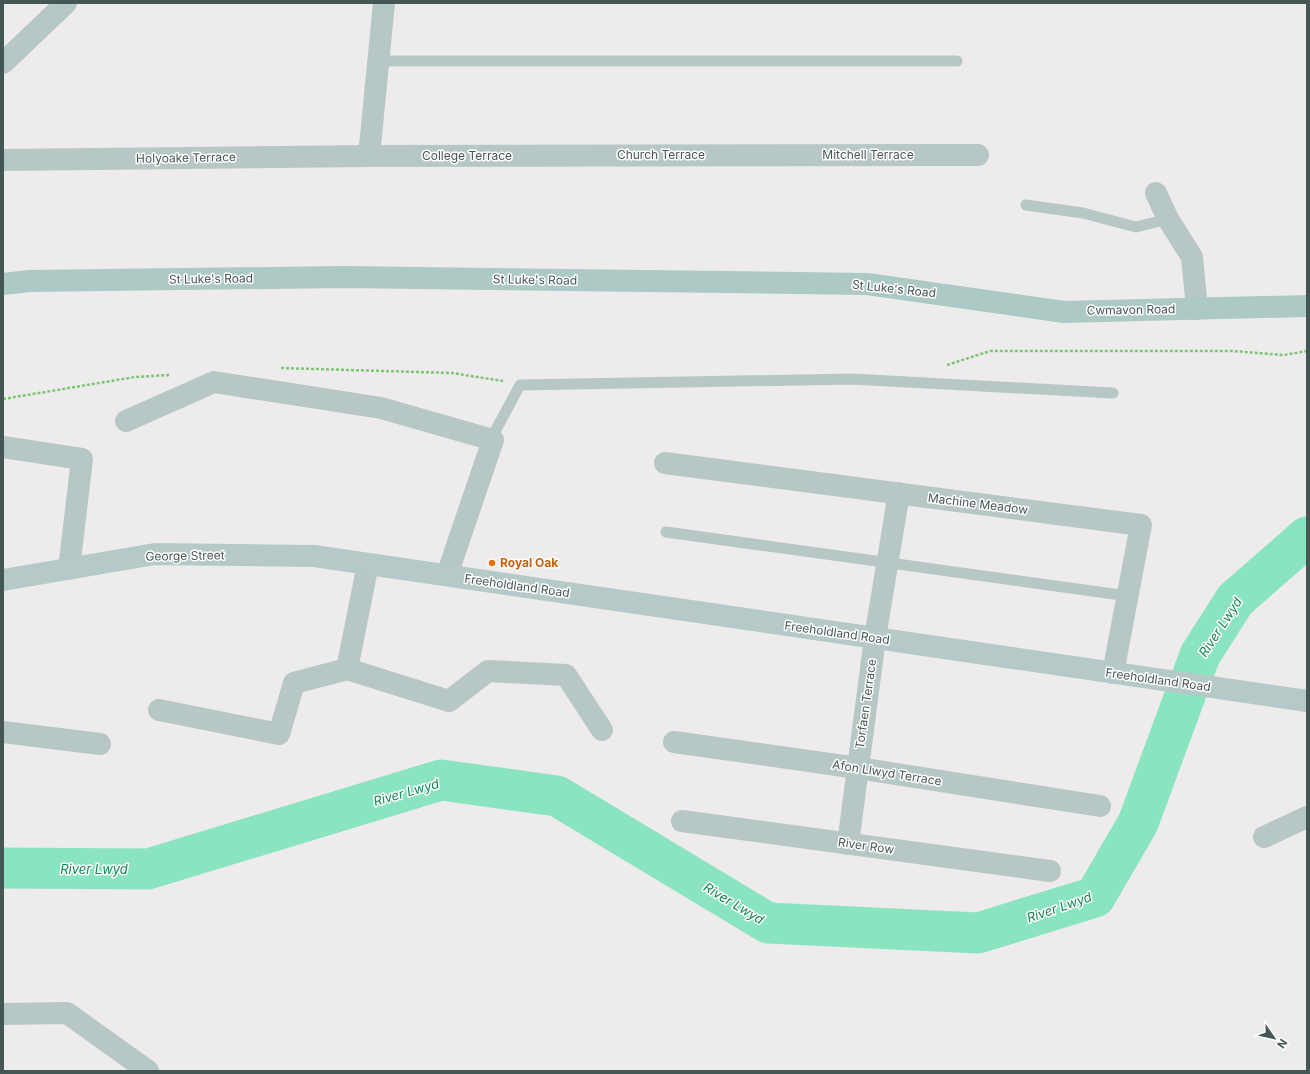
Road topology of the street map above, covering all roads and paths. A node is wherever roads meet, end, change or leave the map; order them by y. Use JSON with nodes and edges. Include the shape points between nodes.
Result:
{"nodes":[{"id":1,"x":66,"y":3,"type":"edge"},
{"id":2,"x":384,"y":3,"type":"edge"},
{"id":3,"x":378,"y":61,"type":"junction"},
{"id":4,"x":957,"y":61,"type":"dead end"},
{"id":5,"x":3,"y":62,"type":"edge"},
{"id":6,"x":758,"y":155,"type":"joint"},
{"id":7,"x":978,"y":155,"type":"dead end"},
{"id":8,"x":369,"y":156,"type":"junction"},
{"id":9,"x":565,"y":156,"type":"joint"},
{"id":10,"x":3,"y":160,"type":"edge"},
{"id":11,"x":1156,"y":193,"type":"dead end"},
{"id":12,"x":1026,"y":205,"type":"dead end"},
{"id":13,"x":1168,"y":218,"type":"junction"},
{"id":14,"x":3,"y":284,"type":"edge"},
{"id":15,"x":1307,"y":306,"type":"edge"},
{"id":16,"x":1197,"y":309,"type":"junction"},
{"id":17,"x":1064,"y":312,"type":"joint"},
{"id":18,"x":1307,"y":351,"type":"edge"},
{"id":19,"x":923,"y":383,"type":"junction"},
{"id":20,"x":1113,"y":393,"type":"dead end"},
{"id":21,"x":126,"y":421,"type":"dead end"},
{"id":22,"x":493,"y":440,"type":"junction"},
{"id":23,"x":3,"y":446,"type":"edge"},
{"id":24,"x":665,"y":463,"type":"dead end"},
{"id":25,"x":898,"y":493,"type":"junction"},
{"id":26,"x":666,"y":532,"type":"dead end"},
{"id":27,"x":888,"y":562,"type":"junction"},
{"id":28,"x":368,"y":564,"type":"junction"},
{"id":29,"x":69,"y":569,"type":"junction"},
{"id":30,"x":447,"y":575,"type":"junction"},
{"id":31,"x":3,"y":580,"type":"edge"},
{"id":32,"x":1128,"y":596,"type":"junction"},
{"id":33,"x":875,"y":638,"type":"junction"},
{"id":34,"x":347,"y":669,"type":"junction"},
{"id":35,"x":1113,"y":673,"type":"junction"},
{"id":36,"x":1307,"y":701,"type":"edge"},
{"id":37,"x":159,"y":710,"type":"dead end"},
{"id":38,"x":602,"y":730,"type":"dead end"},
{"id":39,"x":3,"y":732,"type":"edge"},
{"id":40,"x":674,"y":742,"type":"dead end"},
{"id":41,"x":100,"y":744,"type":"dead end"},
{"id":42,"x":858,"y":768,"type":"junction"},
{"id":43,"x":1100,"y":806,"type":"dead end"},
{"id":44,"x":1306,"y":818,"type":"edge"},
{"id":45,"x":682,"y":821,"type":"dead end"},
{"id":46,"x":1264,"y":837,"type":"dead end"},
{"id":47,"x":848,"y":844,"type":"junction"},
{"id":48,"x":1050,"y":871,"type":"dead end"},
{"id":49,"x":3,"y":1014,"type":"edge"},
{"id":50,"x":148,"y":1071,"type":"edge"}],
"edges":[{"from":1,"to":5,"type":"street"},
{"from":2,"to":3,"type":"street"},
{"from":3,"to":4,"type":"lane"},
{"from":3,"to":8,"type":"street"},
{"from":6,"to":7,"type":"street","name":"Mitchell Terrace"},
{"from":6,"to":9,"type":"street","name":"Church Terrace"},
{"from":8,"to":9,"type":"street","name":"College Terrace"},
{"from":8,"to":10,"type":"street","name":"Holyoake Terrace"},
{"from":11,"to":13,"type":"street"},
{"from":12,"to":13,"type":"lane","via":[[1083,213],[1136,227]]},
{"from":13,"to":16,"type":"street","via":[[1192,257]]},
{"from":14,"to":17,"type":"main road","name":"St Luke's Road","via":[[30,281],[344,277],[867,284]]},
{"from":15,"to":16,"type":"main road","name":"Cwmavon Road"},
{"from":16,"to":17,"type":"main road","name":"Cwmavon Road"},
{"from":18,"to":19,"type":"path","via":[[1284,355],[1232,351],[990,351],[928,372]]},
{"from":19,"to":20,"type":"lane"},
{"from":19,"to":22,"type":"lane","via":[[852,379],[520,385],[492,437]]},
{"from":21,"to":22,"type":"street","via":[[214,382],[381,408]]},
{"from":22,"to":30,"type":"street"},
{"from":23,"to":29,"type":"street","via":[[82,459]]},
{"from":24,"to":25,"type":"street","name":"Machine Meadow"},
{"from":25,"to":27,"type":"street","name":"Torfaen Terrace"},
{"from":25,"to":32,"type":"street","name":"Machine Meadow","via":[[1141,525]]},
{"from":26,"to":27,"type":"lane"},
{"from":27,"to":32,"type":"lane"},
{"from":27,"to":33,"type":"street","name":"Torfaen Terrace"},
{"from":28,"to":29,"type":"main road","name":"George Street","via":[[314,556],[155,554]]},
{"from":28,"to":30,"type":"main road","name":"Freeholdland Road"},
{"from":28,"to":34,"type":"street"},
{"from":29,"to":31,"type":"main road","name":"George Street"},
{"from":30,"to":33,"type":"main road","name":"Freeholdland Road"},
{"from":32,"to":35,"type":"street","name":"Machine Meadow"},
{"from":33,"to":35,"type":"main road","name":"Freeholdland Road"},
{"from":33,"to":42,"type":"street","name":"Torfaen Terrace"},
{"from":34,"to":37,"type":"street","via":[[294,683],[278,734]]},
{"from":34,"to":38,"type":"street","via":[[449,701],[488,671],[566,675]]},
{"from":35,"to":36,"type":"main road","name":"Freeholdland Road"},
{"from":39,"to":41,"type":"street"},
{"from":40,"to":42,"type":"street","name":"Afon Llwyd Terrace"},
{"from":42,"to":43,"type":"street","name":"Afon Llwyd Terrace"},
{"from":42,"to":47,"type":"street","name":"Torfaen Terrace"},
{"from":44,"to":46,"type":"street"},
{"from":45,"to":47,"type":"street","name":"River Row"},
{"from":47,"to":48,"type":"street","name":"River Row"},
{"from":49,"to":50,"type":"street","via":[[67,1013]]}]}
